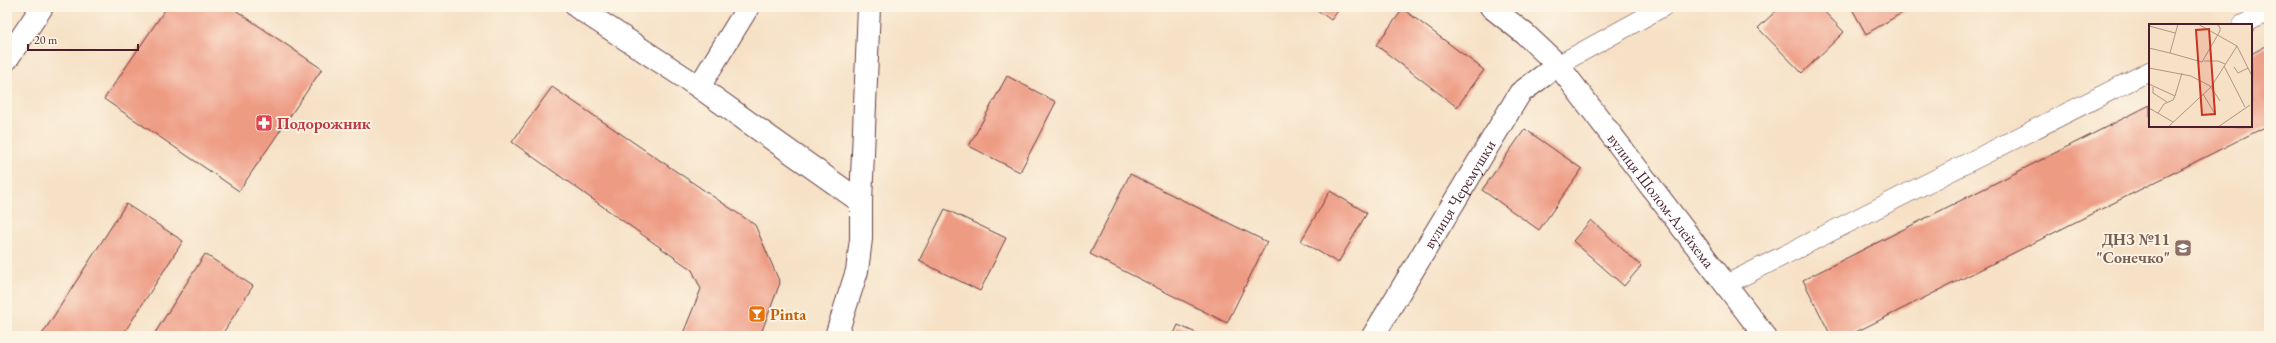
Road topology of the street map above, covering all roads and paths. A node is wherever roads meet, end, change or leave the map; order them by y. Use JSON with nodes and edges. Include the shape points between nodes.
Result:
{"nodes":[{"id":1,"x":42,"y":7,"type":"edge"},
{"id":2,"x":577,"y":7,"type":"edge"},
{"id":3,"x":748,"y":7,"type":"edge"},
{"id":4,"x":869,"y":7,"type":"edge"},
{"id":5,"x":1491,"y":7,"type":"edge"},
{"id":6,"x":1663,"y":7,"type":"edge"},
{"id":7,"x":2269,"y":12,"type":"edge"},
{"id":8,"x":2244,"y":24,"type":"edge"},
{"id":9,"x":7,"y":59,"type":"edge"},
{"id":10,"x":1558,"y":65,"type":"junction"},
{"id":11,"x":2149,"y":72,"type":"edge"},
{"id":12,"x":699,"y":87,"type":"junction"},
{"id":13,"x":861,"y":202,"type":"junction"},
{"id":14,"x":1725,"y":285,"type":"junction"},
{"id":15,"x":836,"y":336,"type":"edge"},
{"id":16,"x":1373,"y":336,"type":"edge"},
{"id":17,"x":1765,"y":336,"type":"edge"}],
"edges":[{"from":1,"to":9,"type":"street"},
{"from":2,"to":12,"type":"street"},
{"from":3,"to":12,"type":"street"},
{"from":4,"to":13,"type":"street"},
{"from":5,"to":10,"type":"street","name":"вулиця Шолом-Алейхема"},
{"from":6,"to":10,"type":"lane"},
{"from":7,"to":8,"type":"lane"},
{"from":10,"to":14,"type":"street","name":"вулиця Шолом-Алейхема"},
{"from":10,"to":16,"type":"street","name":"вулиця Черемушки","via":[[1520,93]]},
{"from":11,"to":14,"type":"lane"},
{"from":12,"to":13,"type":"street"},
{"from":13,"to":15,"type":"street","via":[[861,239],[857,271]]},
{"from":14,"to":17,"type":"street","name":"вулиця Шолом-Алейхема"}]}
